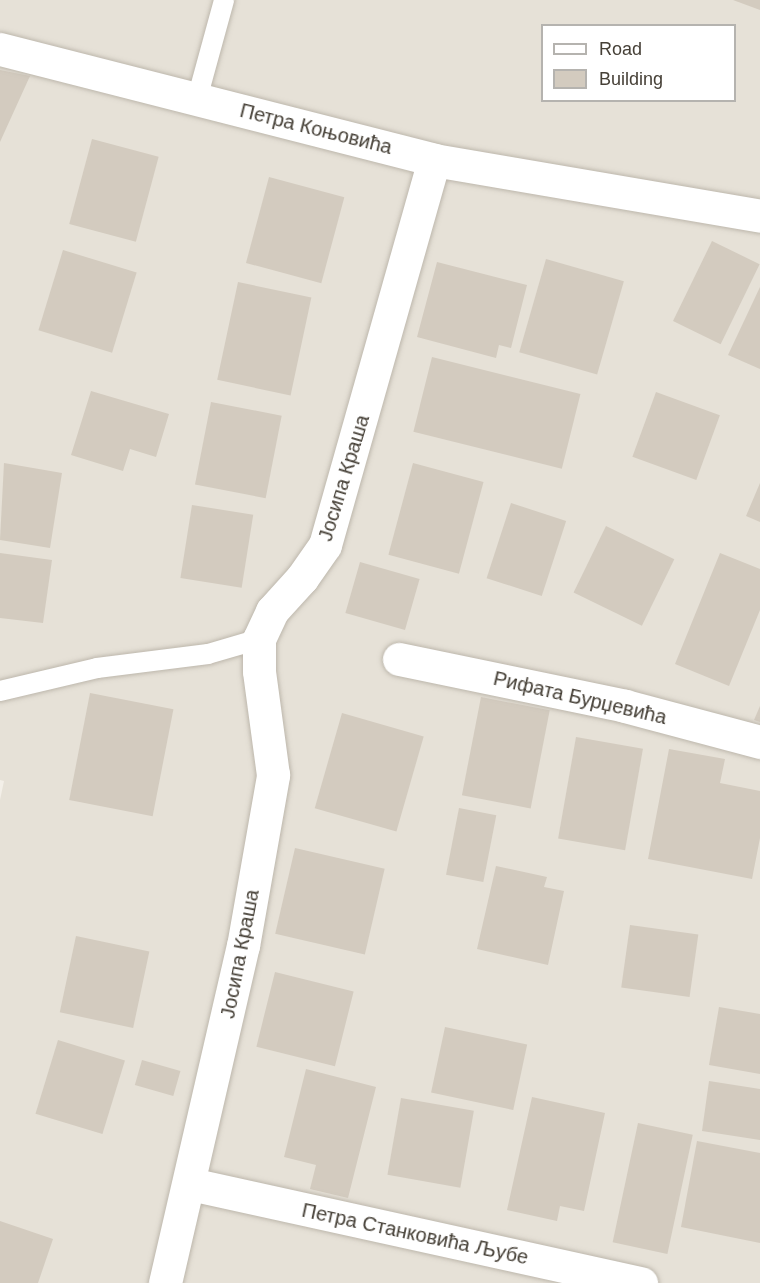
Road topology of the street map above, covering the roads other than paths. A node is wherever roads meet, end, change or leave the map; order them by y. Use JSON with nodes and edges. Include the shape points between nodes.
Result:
{"nodes":[{"id":1,"x":224,"y":0,"type":"edge"},
{"id":2,"x":0,"y":49,"type":"edge"},
{"id":3,"x":197,"y":99,"type":"junction"},
{"id":4,"x":434,"y":159,"type":"junction"},
{"id":5,"x":760,"y":216,"type":"edge"},
{"id":6,"x":259,"y":639,"type":"junction"},
{"id":7,"x":399,"y":659,"type":"dead end"},
{"id":8,"x":0,"y":691,"type":"edge"},
{"id":9,"x":760,"y":742,"type":"edge"},
{"id":10,"x":190,"y":1185,"type":"junction"},
{"id":11,"x":165,"y":1283,"type":"edge"},
{"id":12,"x":641,"y":1283,"type":"edge"}],
"edges":[{"from":1,"to":3,"type":"lane"},
{"from":2,"to":3,"type":"street","name":"Петра Коњовића"},
{"from":3,"to":4,"type":"street","name":"Петра Коњовића"},
{"from":4,"to":5,"type":"street"},
{"from":4,"to":6,"type":"street","name":"Јосипа Краша","via":[[325,545],[272,611]]},
{"from":6,"to":8,"type":"lane","via":[[208,654],[97,668]]},
{"from":6,"to":10,"type":"street","name":"Јосипа Краша","via":[[259,671],[273,775],[243,946]]},
{"from":7,"to":9,"type":"street","name":"Рифата Бурџевића","via":[[625,706]]},
{"from":10,"to":11,"type":"street","name":"Јосипа Краша"},
{"from":10,"to":12,"type":"street","name":"Петра Станковића Љубе"}]}
